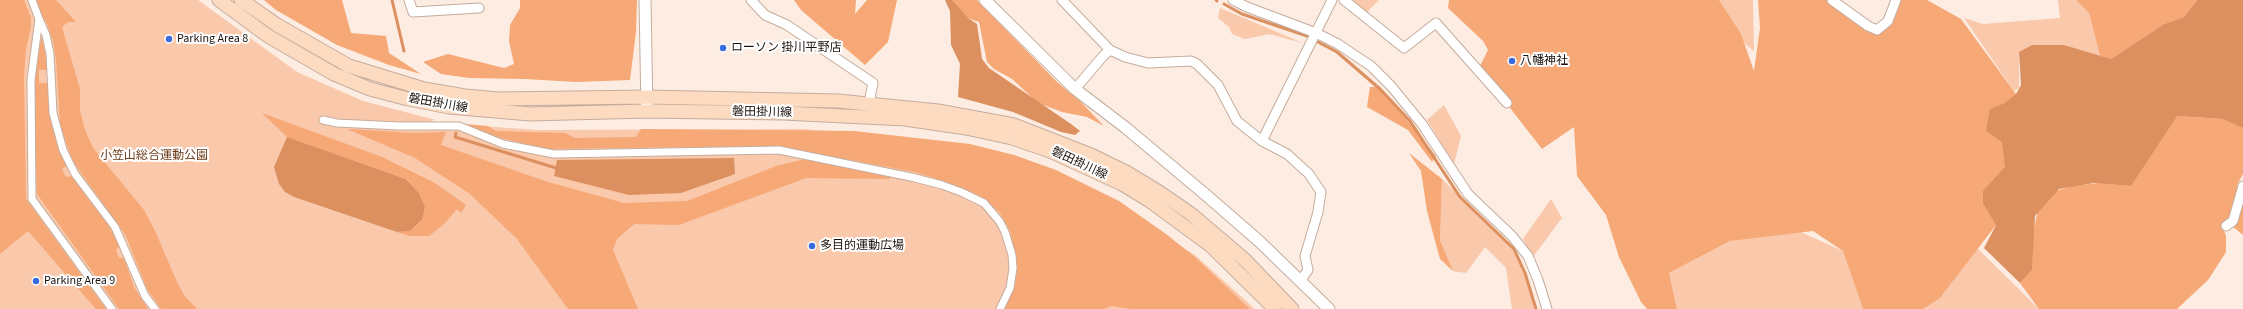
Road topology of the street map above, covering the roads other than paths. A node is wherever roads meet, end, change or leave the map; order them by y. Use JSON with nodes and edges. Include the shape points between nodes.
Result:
{"nodes":[{"id":1,"x":32,"y":0,"type":"edge"},
{"id":2,"x":219,"y":0,"type":"edge"},
{"id":3,"x":241,"y":0,"type":"edge"},
{"id":4,"x":409,"y":0,"type":"edge"},
{"id":5,"x":645,"y":0,"type":"edge"},
{"id":6,"x":751,"y":0,"type":"edge"},
{"id":7,"x":985,"y":0,"type":"edge"},
{"id":8,"x":1062,"y":0,"type":"edge"},
{"id":9,"x":1233,"y":0,"type":"edge"},
{"id":10,"x":1332,"y":0,"type":"edge"},
{"id":11,"x":1344,"y":0,"type":"edge"},
{"id":12,"x":1832,"y":0,"type":"edge"},
{"id":13,"x":1896,"y":0,"type":"edge"},
{"id":14,"x":479,"y":8,"type":"dead end"},
{"id":15,"x":39,"y":19,"type":"junction"},
{"id":16,"x":1316,"y":33,"type":"junction"},
{"id":17,"x":1110,"y":50,"type":"junction"},
{"id":18,"x":1075,"y":89,"type":"junction"},
{"id":19,"x":647,"y":97,"type":"junction"},
{"id":20,"x":869,"y":103,"type":"junction"},
{"id":21,"x":1507,"y":103,"type":"dead end"},
{"id":22,"x":647,"y":111,"type":"junction"},
{"id":23,"x":323,"y":120,"type":"dead end"},
{"id":24,"x":1262,"y":141,"type":"junction"},
{"id":25,"x":2243,"y":186,"type":"edge"},
{"id":26,"x":2226,"y":226,"type":"dead end"},
{"id":27,"x":1301,"y":280,"type":"junction"},
{"id":28,"x":112,"y":309,"type":"edge"},
{"id":29,"x":155,"y":309,"type":"edge"},
{"id":30,"x":1000,"y":309,"type":"edge"},
{"id":31,"x":1275,"y":309,"type":"edge"},
{"id":32,"x":1292,"y":309,"type":"edge"},
{"id":33,"x":1330,"y":309,"type":"edge"},
{"id":34,"x":1547,"y":309,"type":"edge"}],
"edges":[{"from":1,"to":15,"type":"street"},
{"from":2,"to":22,"type":"main road","name":"磐田掛川線","via":[[268,36],[334,74],[370,89],[408,99],[460,108],[530,114]]},
{"from":3,"to":19,"type":"main road","name":"磐田掛川線","via":[[277,25],[349,66],[424,89],[498,99]]},
{"from":4,"to":14,"type":"street","via":[[413,12]]},
{"from":5,"to":19,"type":"street"},
{"from":6,"to":20,"type":"street","via":[[765,15],[787,25],[872,83]]},
{"from":7,"to":18,"type":"street"},
{"from":8,"to":17,"type":"street"},
{"from":9,"to":16,"type":"street"},
{"from":10,"to":16,"type":"street"},
{"from":11,"to":21,"type":"street","via":[[1404,48],[1436,23]]},
{"from":12,"to":13,"type":"street","via":[[1877,30],[1888,21]]},
{"from":15,"to":28,"type":"street","via":[[31,80],[32,199]]},
{"from":15,"to":29,"type":"street","via":[[50,54],[54,113],[63,150],[75,174],[115,227],[145,296]]},
{"from":16,"to":24,"type":"street"},
{"from":16,"to":34,"type":"street","via":[[1371,66],[1391,86],[1422,124],[1468,194],[1512,236],[1528,256]]},
{"from":17,"to":18,"type":"street"},
{"from":17,"to":24,"type":"street","via":[[1125,58],[1148,63],[1191,61],[1197,64],[1218,85],[1237,121]]},
{"from":18,"to":27,"type":"street","via":[[1206,195]]},
{"from":19,"to":20,"type":"main road","name":"磐田掛川線"},
{"from":19,"to":22,"type":"street"},
{"from":20,"to":32,"type":"main road","name":"磐田掛川線","via":[[938,111],[1014,125],[1068,145],[1126,172],[1217,235]]},
{"from":22,"to":31,"type":"main road","name":"磐田掛川線","via":[[904,119],[966,128],[1025,142],[1089,168],[1150,201],[1211,246]]},
{"from":23,"to":30,"type":"street","via":[[399,126],[459,126],[503,144],[554,154],[779,150],[942,185],[984,203],[1005,232],[1014,268],[1010,288]]},
{"from":24,"to":27,"type":"street","via":[[1287,154],[1309,174],[1321,192],[1305,256],[1308,270]]},
{"from":25,"to":26,"type":"street","via":[[2233,221]]},
{"from":27,"to":33,"type":"street"}]}
